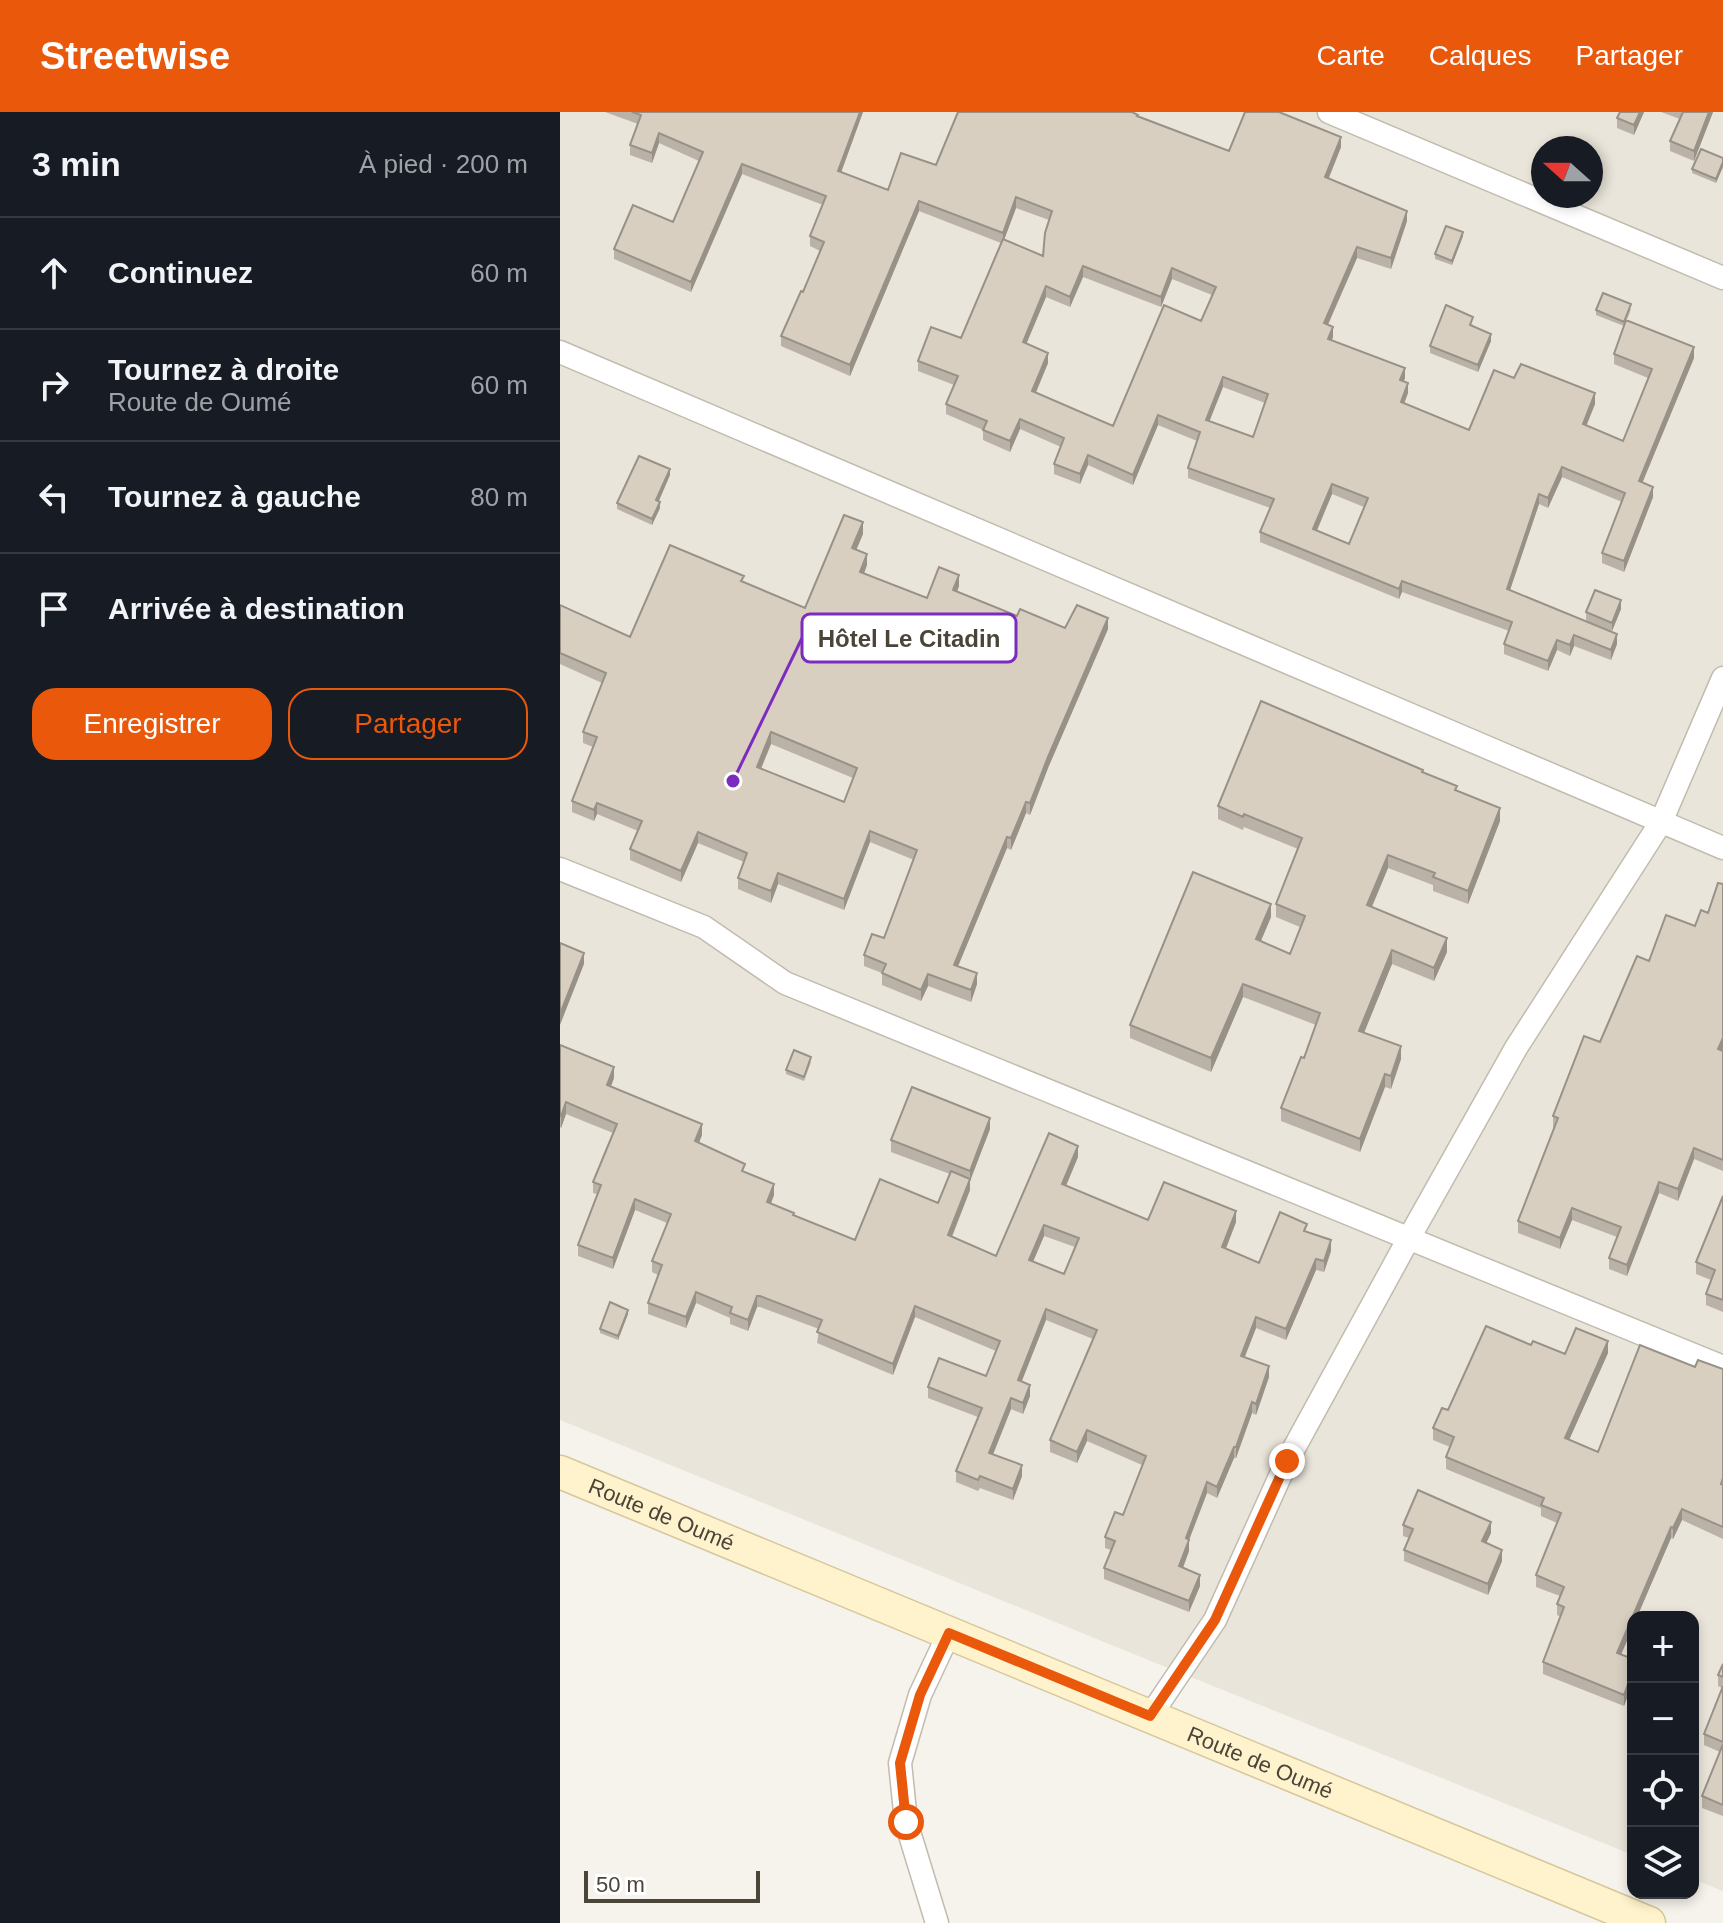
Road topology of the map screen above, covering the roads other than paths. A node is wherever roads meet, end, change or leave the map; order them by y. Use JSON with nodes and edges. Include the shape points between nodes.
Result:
{"nodes":[{"id":1,"x":1329,"y":112,"type":"edge"},
{"id":2,"x":1723,"y":278,"type":"edge"},
{"id":3,"x":560,"y":352,"type":"edge"},
{"id":4,"x":1723,"y":678,"type":"edge"},
{"id":5,"x":1661,"y":822,"type":"junction"},
{"id":6,"x":1723,"y":848,"type":"edge"},
{"id":7,"x":560,"y":869,"type":"edge"},
{"id":8,"x":1409,"y":1238,"type":"junction"},
{"id":9,"x":1723,"y":1367,"type":"edge"},
{"id":10,"x":560,"y":1472,"type":"edge"},
{"id":11,"x":949,"y":1633,"type":"junction"},
{"id":12,"x":1150,"y":1716,"type":"junction"},
{"id":13,"x":937,"y":1923,"type":"edge"},
{"id":14,"x":1649,"y":1923,"type":"edge"}],
"edges":[{"from":1,"to":2,"type":"street"},
{"from":3,"to":5,"type":"street"},
{"from":4,"to":5,"type":"street"},
{"from":5,"to":6,"type":"street"},
{"from":5,"to":8,"type":"street","via":[[1516,1048]]},
{"from":7,"to":8,"type":"street","via":[[704,927],[785,983]]},
{"from":8,"to":9,"type":"street"},
{"from":8,"to":12,"type":"street","via":[[1287,1461],[1215,1620]]},
{"from":10,"to":11,"type":"street","name":"Route de Oumé"},
{"from":11,"to":12,"type":"street","name":"Route de Oumé"},
{"from":11,"to":13,"type":"street","via":[[920,1695],[900,1763],[906,1822]]},
{"from":12,"to":14,"type":"street","name":"Route de Oumé"}]}
